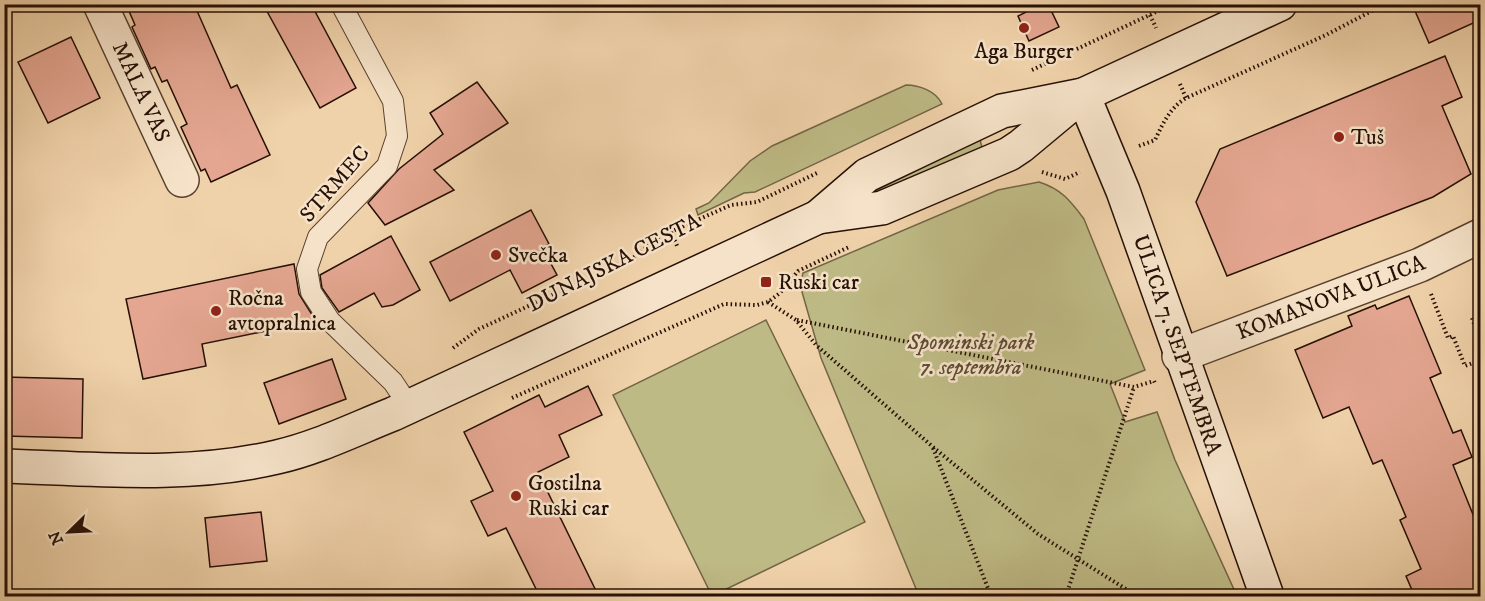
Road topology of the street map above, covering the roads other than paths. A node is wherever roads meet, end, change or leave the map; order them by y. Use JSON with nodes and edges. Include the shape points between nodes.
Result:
{"nodes":[{"id":1,"x":100,"y":4,"type":"edge"},
{"id":2,"x":341,"y":4,"type":"edge"},
{"id":3,"x":1280,"y":4,"type":"edge"},
{"id":4,"x":1083,"y":95,"type":"junction"},
{"id":5,"x":182,"y":180,"type":"dead end"},
{"id":6,"x":1480,"y":236,"type":"edge"},
{"id":7,"x":1179,"y":356,"type":"junction"},
{"id":8,"x":409,"y":406,"type":"junction"},
{"id":9,"x":4,"y":466,"type":"edge"},
{"id":10,"x":1267,"y":597,"type":"edge"}],
"edges":[{"from":1,"to":5,"type":"main road","name":"MALA VAS"},
{"from":2,"to":8,"type":"lane","name":"STRMEC","via":[[393,101],[397,136],[387,166],[318,237],[307,269],[311,292],[330,321],[393,382]]},
{"from":3,"to":4,"type":"main road","name":"DUNAJSKA CESTA"},
{"from":4,"to":7,"type":"main road","name":"ULICA 7. SEPTEMBRA","via":[[1115,169]]},
{"from":4,"to":8,"type":"main road","name":"DUNAJSKA CESTA","via":[[1009,154],[882,208],[818,217]]},
{"from":6,"to":7,"type":"main road","name":"KOMANOVA ULICA","via":[[1420,265]]},
{"from":7,"to":10,"type":"main road","name":"ULICA 7. SEPTEMBRA"},
{"from":8,"to":9,"type":"main road","name":"DUNAJSKA CESTA","via":[[326,442],[221,467],[167,470]]}]}
